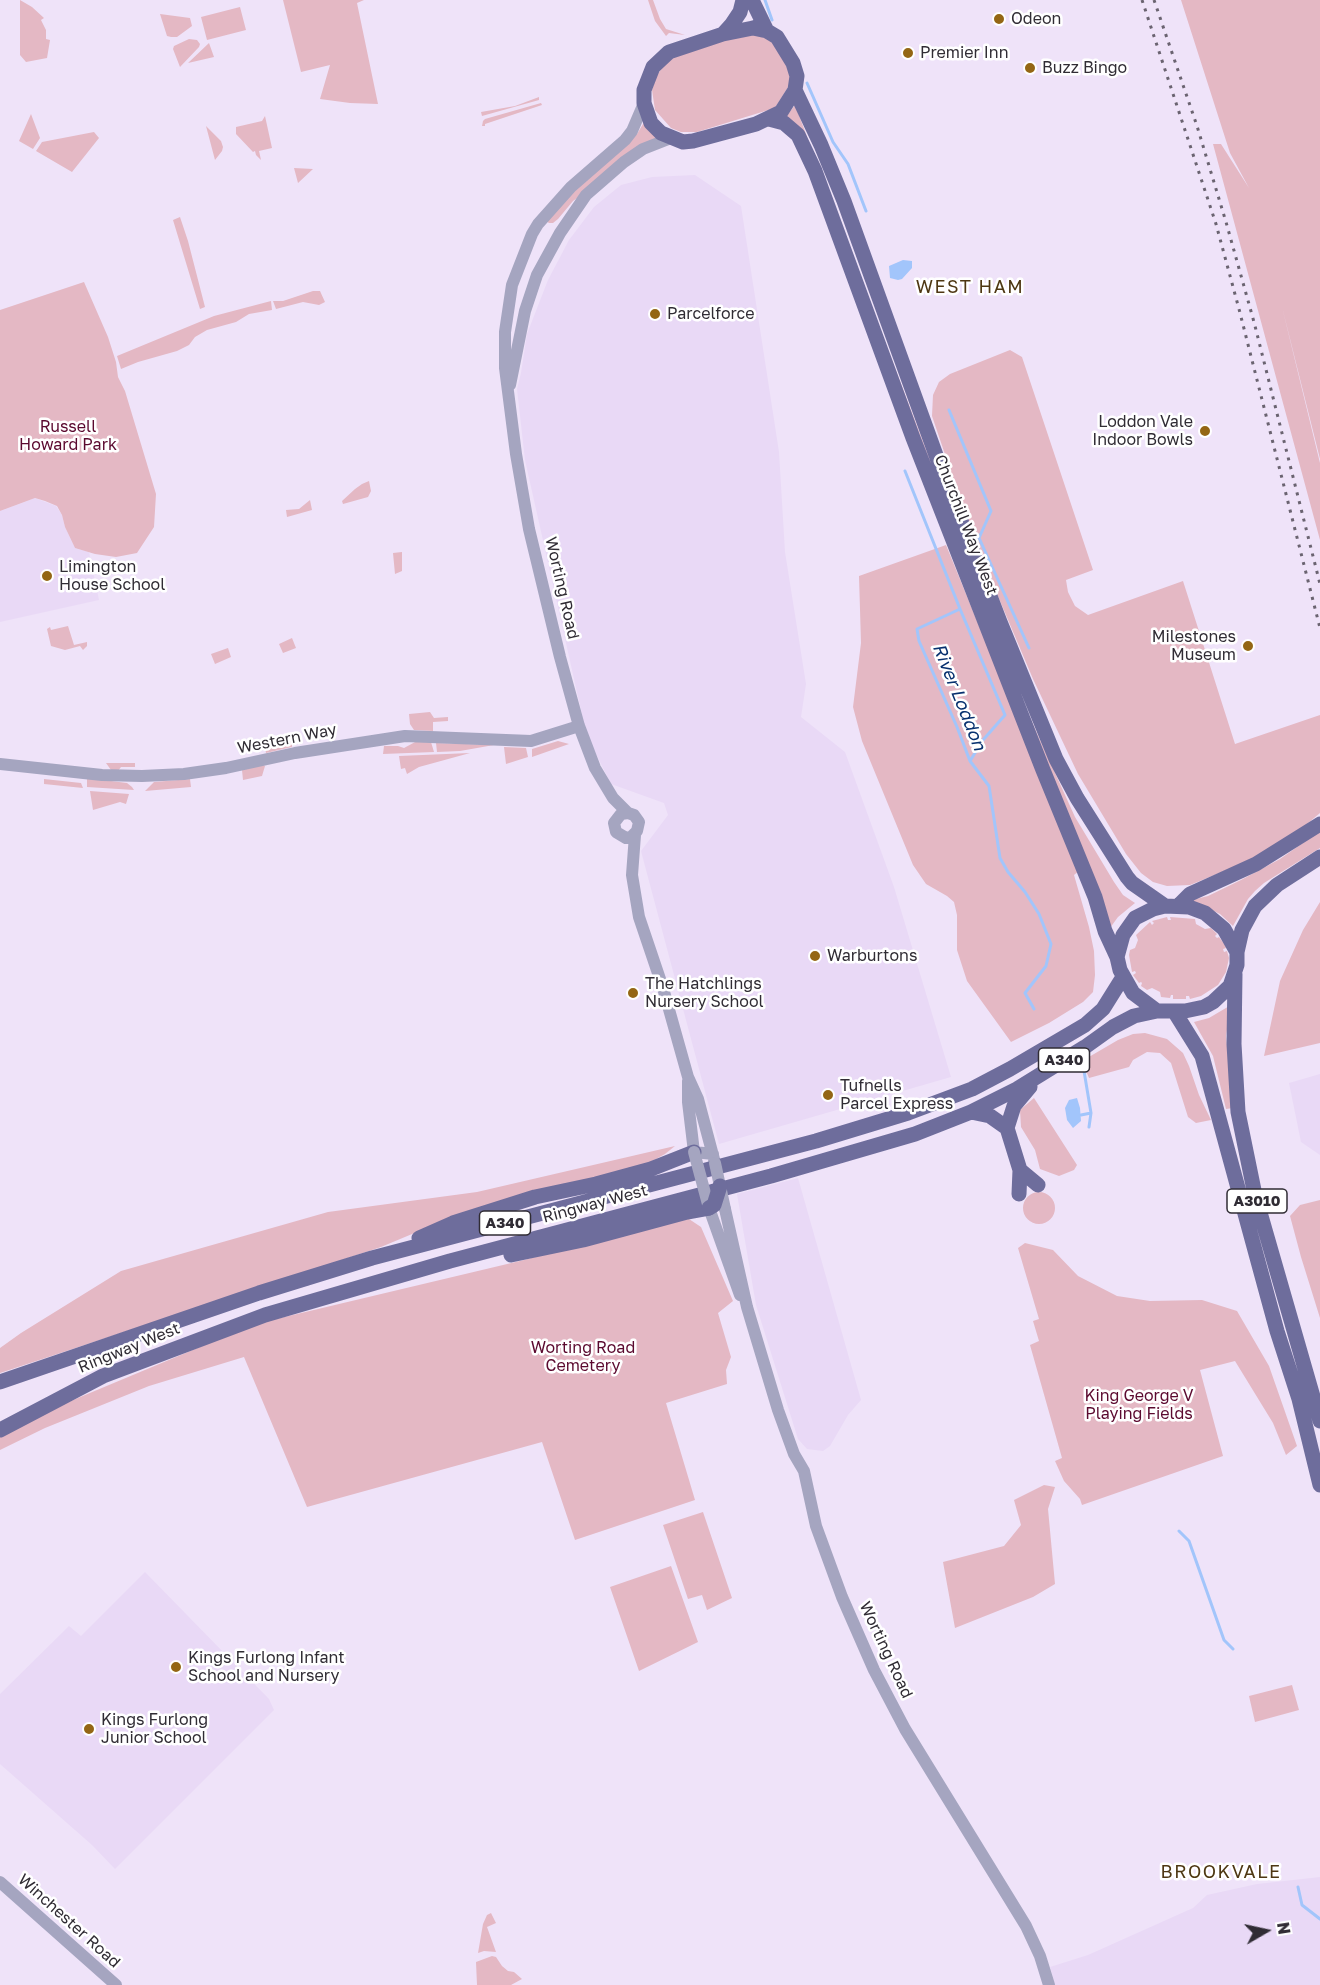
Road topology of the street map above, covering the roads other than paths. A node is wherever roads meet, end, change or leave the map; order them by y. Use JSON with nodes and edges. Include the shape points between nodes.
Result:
{"nodes":[{"id":1,"x":743,"y":0,"type":"edge"},
{"id":2,"x":752,"y":0,"type":"edge"},
{"id":3,"x":767,"y":31,"type":"junction"},
{"id":4,"x":723,"y":34,"type":"junction"},
{"id":5,"x":795,"y":90,"type":"junction"},
{"id":6,"x":644,"y":103,"type":"junction"},
{"id":7,"x":769,"y":119,"type":"junction"},
{"id":8,"x":671,"y":138,"type":"junction"},
{"id":9,"x":508,"y":393,"type":"junction"},
{"id":10,"x":579,"y":726,"type":"junction"},
{"id":11,"x":0,"y":764,"type":"edge"},
{"id":12,"x":622,"y":815,"type":"junction"},
{"id":13,"x":1320,"y":824,"type":"edge"},
{"id":14,"x":628,"y":836,"type":"junction"},
{"id":15,"x":1320,"y":857,"type":"edge"},
{"id":16,"x":1172,"y":906,"type":"junction"},
{"id":17,"x":1237,"y":952,"type":"junction"},
{"id":18,"x":1118,"y":957,"type":"junction"},
{"id":19,"x":1235,"y":974,"type":"junction"},
{"id":20,"x":1123,"y":977,"type":"junction"},
{"id":21,"x":1157,"y":1011,"type":"junction"},
{"id":22,"x":1174,"y":1011,"type":"junction"},
{"id":23,"x":1039,"y":1076,"type":"junction"},
{"id":24,"x":688,"y":1077,"type":"junction"},
{"id":25,"x":971,"y":1112,"type":"junction"},
{"id":26,"x":1007,"y":1128,"type":"junction"},
{"id":27,"x":693,"y":1145,"type":"junction"},
{"id":28,"x":713,"y":1154,"type":"junction"},
{"id":29,"x":1020,"y":1170,"type":"junction"},
{"id":30,"x":1038,"y":1185,"type":"dead end"},
{"id":31,"x":720,"y":1186,"type":"junction"},
{"id":32,"x":1019,"y":1194,"type":"dead end"},
{"id":33,"x":709,"y":1208,"type":"junction"},
{"id":34,"x":372,"y":1258,"type":"junction"},
{"id":35,"x":377,"y":1283,"type":"junction"},
{"id":36,"x":747,"y":1307,"type":"junction"},
{"id":37,"x":0,"y":1382,"type":"edge"},
{"id":38,"x":1320,"y":1421,"type":"edge"},
{"id":39,"x":0,"y":1430,"type":"edge"},
{"id":40,"x":1320,"y":1485,"type":"edge"},
{"id":41,"x":0,"y":1882,"type":"edge"},
{"id":42,"x":116,"y":1985,"type":"edge"},
{"id":43,"x":1049,"y":1985,"type":"edge"}],
"edges":[{"from":1,"to":4,"type":"main road","via":[[740,12]]},
{"from":2,"to":3,"type":"main road"},
{"from":3,"to":4,"type":"main road","via":[[753,28]]},
{"from":3,"to":5,"type":"main road","via":[[788,52],[797,75]]},
{"from":4,"to":6,"type":"main road","via":[[669,52],[660,59],[645,84]]},
{"from":5,"to":7,"type":"main road","via":[[781,112]]},
{"from":5,"to":16,"type":"main road","name":"Churchill Way West","via":[[844,201],[950,491],[1056,759],[1127,877]]},
{"from":6,"to":8,"type":"main road","via":[[651,123]]},
{"from":6,"to":9,"type":"street","name":"Worting Road","via":[[625,140],[571,187],[532,234],[513,280],[506,316]]},
{"from":7,"to":8,"type":"main road","via":[[693,141]]},
{"from":7,"to":18,"type":"main road","name":"Churchill Way West","via":[[784,123],[798,135],[815,171],[913,438]]},
{"from":8,"to":9,"type":"street","name":"Worting Road","via":[[624,162],[586,195],[560,233],[537,275],[525,311]]},
{"from":9,"to":10,"type":"street","name":"Worting Road","via":[[530,529]]},
{"from":10,"to":11,"type":"street","name":"Western Way","via":[[531,741],[405,736],[207,771],[163,775],[93,775]]},
{"from":10,"to":12,"type":"street","name":"Worting Road","via":[[606,785],[607,801]]},
{"from":12,"to":14,"type":"street","via":[[614,823],[615,828]]},
{"from":12,"to":14,"type":"street","via":[[634,815],[639,822],[639,827]]},
{"from":13,"to":16,"type":"main road","via":[[1256,864]]},
{"from":14,"to":24,"type":"street","name":"Worting Road","via":[[639,917]]},
{"from":15,"to":17,"type":"main road","via":[[1277,885],[1255,906],[1242,930]]},
{"from":16,"to":17,"type":"main road","via":[[1197,910],[1215,920]]},
{"from":16,"to":18,"type":"main road","via":[[1134,918]]},
{"from":17,"to":19,"type":"main road"},
{"from":18,"to":20,"type":"main road"},
{"from":19,"to":22,"type":"main road","via":[[1230,986],[1213,1002]]},
{"from":19,"to":38,"type":"main road","number":"A3010","via":[[1233,1033],[1238,1112],[1258,1204]]},
{"from":20,"to":21,"type":"main road","via":[[1138,998]]},
{"from":20,"to":34,"type":"main road","name":"Ringway West","number":"A340","via":[[1103,1009],[1085,1025],[972,1089],[908,1113],[816,1141]]},
{"from":21,"to":22,"type":"main road"},
{"from":21,"to":23,"type":"main road","name":"Ringway West","number":"A340","via":[[1134,1016],[1113,1027]]},
{"from":22,"to":40,"type":"main road","number":"A3010","via":[[1202,1056]]},
{"from":23,"to":25,"type":"main road","name":"Ringway West","number":"A340"},
{"from":23,"to":26,"type":"main road","via":[[1014,1107]]},
{"from":24,"to":27,"type":"street","name":"Worting Road"},
{"from":24,"to":28,"type":"street","name":"Worting Road"},
{"from":25,"to":26,"type":"main road","via":[[990,1116]]},
{"from":25,"to":35,"type":"main road","name":"Ringway West","number":"A340","via":[[915,1134],[771,1176]]},
{"from":26,"to":29,"type":"main road"},
{"from":27,"to":28,"type":"street"},
{"from":27,"to":33,"type":"street","name":"Worting Road","bridge":true},
{"from":27,"to":34,"type":"main road","via":[[651,1168],[535,1197],[453,1223]]},
{"from":28,"to":31,"type":"street","name":"Worting Road","bridge":true},
{"from":29,"to":30,"type":"main road"},
{"from":29,"to":32,"type":"main road"},
{"from":31,"to":33,"type":"main road","bridge":true,"via":[[714,1205]]},
{"from":31,"to":36,"type":"street","name":"Worting Road","bridge":true},
{"from":33,"to":35,"type":"main road","via":[[583,1240]]},
{"from":33,"to":36,"type":"street","name":"Worting Road"},
{"from":34,"to":37,"type":"main road","name":"Ringway West","number":"A340"},
{"from":35,"to":39,"type":"main road","name":"Ringway West","number":"A340","via":[[265,1315],[103,1376]]},
{"from":36,"to":43,"type":"street","name":"Worting Road","via":[[778,1410],[804,1472],[825,1554],[860,1640],[922,1759],[1026,1926]]},
{"from":41,"to":42,"type":"street","name":"Winchester Road"}]}
